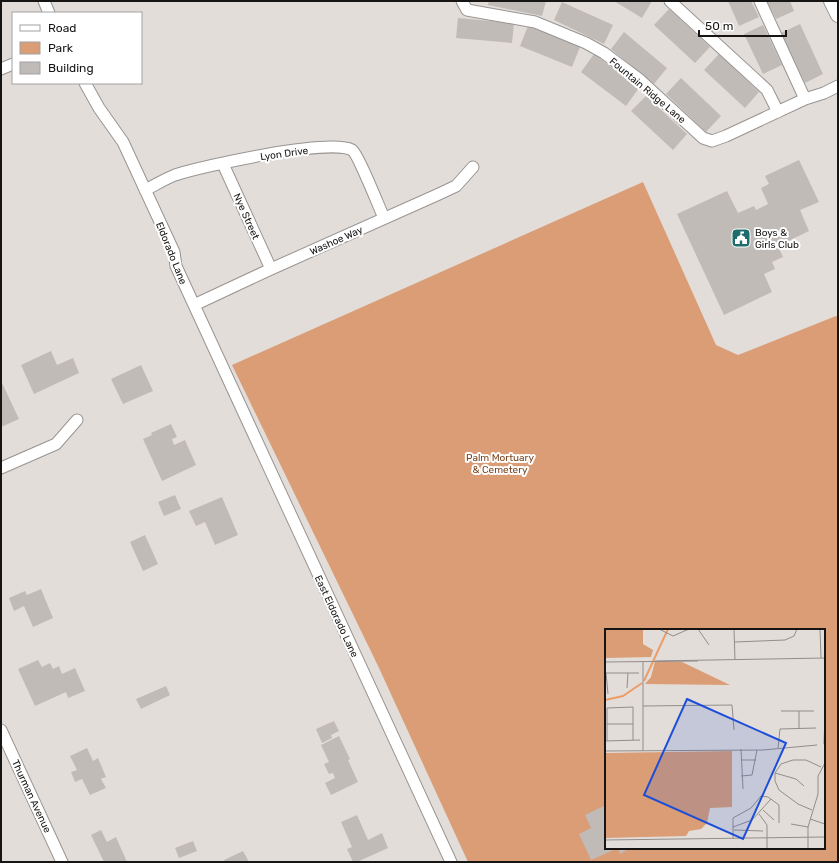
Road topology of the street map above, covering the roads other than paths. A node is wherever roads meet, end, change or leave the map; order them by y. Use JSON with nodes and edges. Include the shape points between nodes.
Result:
{"nodes":[{"id":1,"x":44,"y":1,"type":"edge"},
{"id":2,"x":670,"y":1,"type":"edge"},
{"id":3,"x":760,"y":1,"type":"edge"},
{"id":4,"x":831,"y":1,"type":"edge"},
{"id":5,"x":465,"y":5,"type":"edge"},
{"id":6,"x":50,"y":12,"type":"edge"},
{"id":7,"x":838,"y":15,"type":"edge"},
{"id":8,"x":12,"y":64,"type":"edge"},
{"id":9,"x":1,"y":69,"type":"edge"},
{"id":10,"x":86,"y":84,"type":"edge"},
{"id":11,"x":838,"y":86,"type":"edge"},
{"id":12,"x":805,"y":99,"type":"junction"},
{"id":13,"x":778,"y":112,"type":"junction"},
{"id":14,"x":223,"y":164,"type":"junction"},
{"id":15,"x":473,"y":167,"type":"dead end"},
{"id":16,"x":145,"y":190,"type":"junction"},
{"id":17,"x":384,"y":218,"type":"junction"},
{"id":18,"x":271,"y":269,"type":"junction"},
{"id":19,"x":194,"y":305,"type":"junction"},
{"id":20,"x":223,"y":369,"type":"joint"},
{"id":21,"x":77,"y":420,"type":"dead end"},
{"id":22,"x":1,"y":468,"type":"edge"},
{"id":23,"x":1,"y":730,"type":"edge"},
{"id":24,"x":62,"y":862,"type":"edge"},
{"id":25,"x":451,"y":862,"type":"edge"}],
"edges":[{"from":1,"to":6,"type":"street"},
{"from":2,"to":13,"type":"street","via":[[767,90]]},
{"from":3,"to":12,"type":"street"},
{"from":4,"to":7,"type":"street"},
{"from":5,"to":13,"type":"street","name":"Fountain Ridge Lane","via":[[535,22],[604,53],[640,80],[703,138],[712,141]]},
{"from":8,"to":9,"type":"street"},
{"from":10,"to":16,"type":"street","name":"Eldorado Lane","via":[[123,142]]},
{"from":11,"to":12,"type":"street","name":"Fountain Ridge Lane"},
{"from":12,"to":13,"type":"street","name":"Fountain Ridge Lane"},
{"from":14,"to":16,"type":"street","name":"Lyon Drive","via":[[175,175]]},
{"from":14,"to":17,"type":"street","name":"Lyon Drive","via":[[293,150],[331,147],[352,150],[361,163]]},
{"from":14,"to":18,"type":"street","name":"Nye Street"},
{"from":15,"to":17,"type":"street","name":"Washoe Way","via":[[456,186]]},
{"from":16,"to":19,"type":"street","name":"Eldorado Lane","via":[[174,252],[176,266]]},
{"from":17,"to":18,"type":"street","name":"Washoe Way"},
{"from":18,"to":19,"type":"street","name":"Washoe Way"},
{"from":19,"to":20,"type":"street","name":"Eldorado Lane"},
{"from":20,"to":25,"type":"street","name":"East Eldorado Lane"},
{"from":21,"to":22,"type":"street","via":[[56,444]]},
{"from":23,"to":24,"type":"street","name":"Thurman Avenue"}]}
